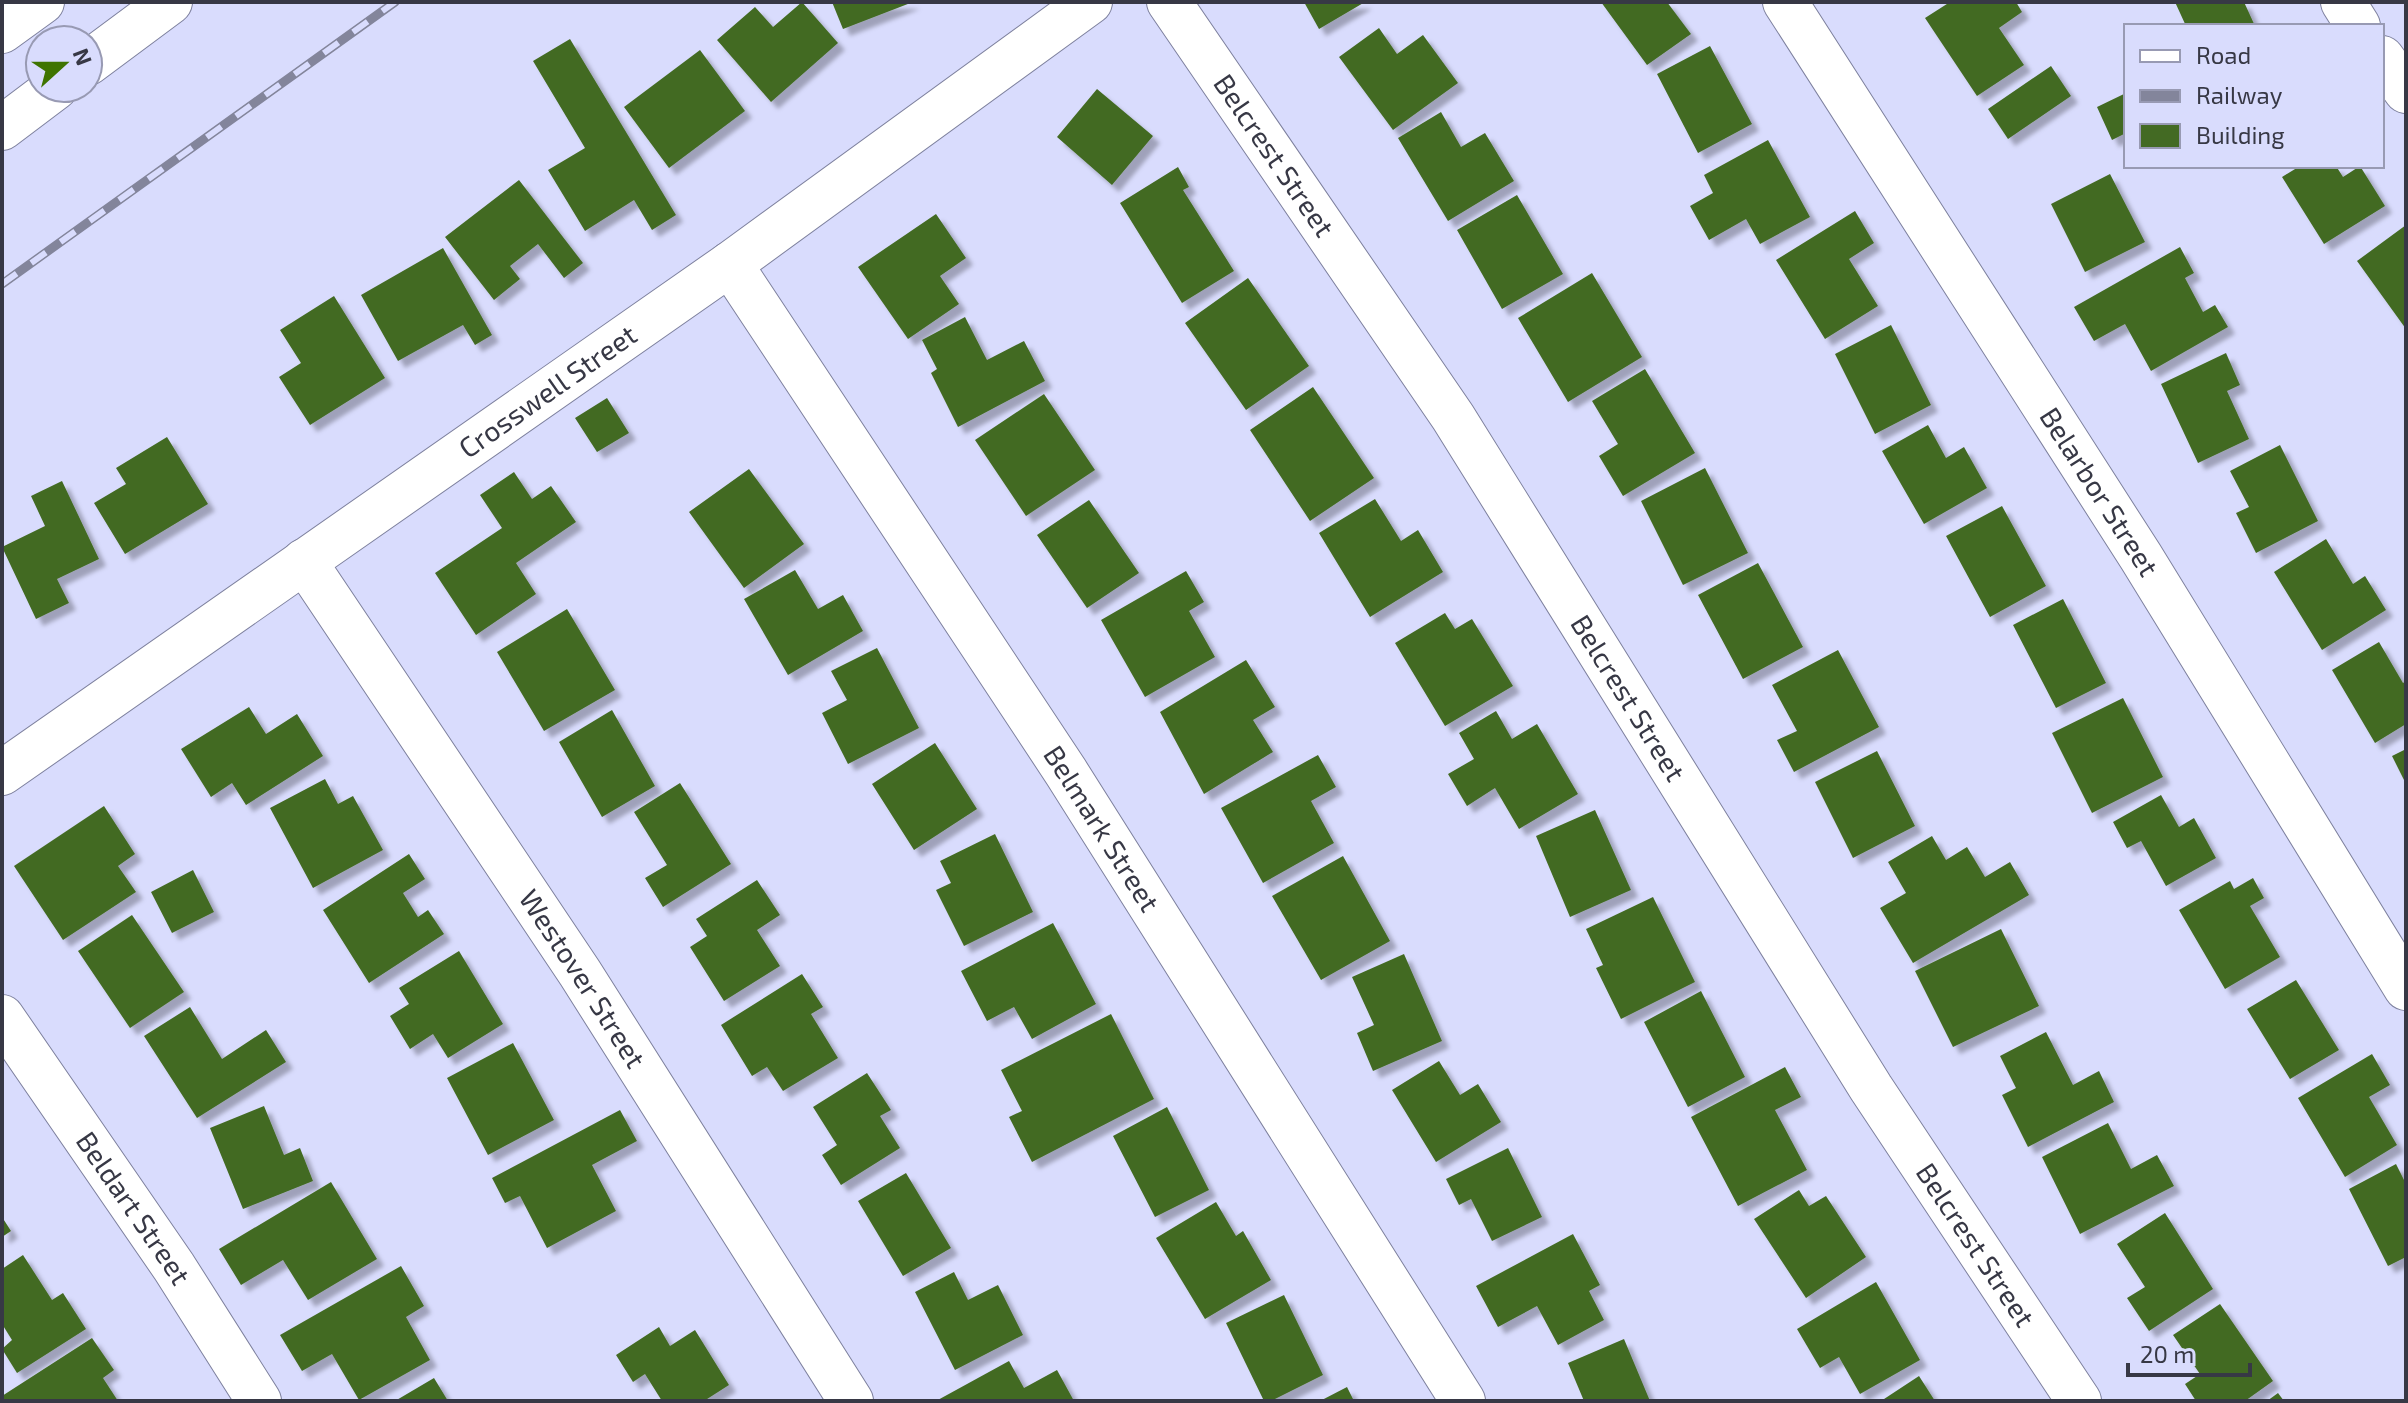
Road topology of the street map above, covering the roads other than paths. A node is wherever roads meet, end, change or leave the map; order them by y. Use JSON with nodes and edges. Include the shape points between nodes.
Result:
{"nodes":[{"id":1,"x":42,"y":2,"type":"edge"},
{"id":2,"x":170,"y":2,"type":"edge"},
{"id":3,"x":1090,"y":2,"type":"edge"},
{"id":4,"x":1169,"y":2,"type":"edge"},
{"id":5,"x":1785,"y":2,"type":"edge"},
{"id":6,"x":2343,"y":2,"type":"edge"},
{"id":7,"x":2357,"y":24,"type":"edge"},
{"id":8,"x":2,"y":31,"type":"edge"},
{"id":9,"x":104,"y":51,"type":"edge"},
{"id":10,"x":2384,"y":61,"type":"edge"},
{"id":11,"x":2406,"y":91,"type":"edge"},
{"id":12,"x":34,"y":104,"type":"edge"},
{"id":13,"x":2,"y":128,"type":"edge"},
{"id":14,"x":730,"y":264,"type":"junction"},
{"id":15,"x":304,"y":561,"type":"junction"},
{"id":16,"x":2,"y":773,"type":"edge"},
{"id":17,"x":2406,"y":988,"type":"edge"},
{"id":18,"x":2,"y":1017,"type":"edge"},
{"id":19,"x":259,"y":1401,"type":"edge"},
{"id":20,"x":851,"y":1401,"type":"edge"},
{"id":21,"x":1463,"y":1401,"type":"edge"},
{"id":22,"x":2079,"y":1401,"type":"edge"}],
"edges":[{"from":1,"to":8,"type":"street"},
{"from":2,"to":9,"type":"street"},
{"from":3,"to":14,"type":"street","name":"Crosswell Street"},
{"from":4,"to":22,"type":"street","name":"Belcrest Street","via":[[1453,417],[1871,1088]]},
{"from":5,"to":17,"type":"street","name":"Belarbor Street","via":[[2141,557]]},
{"from":6,"to":7,"type":"street"},
{"from":10,"to":11,"type":"street"},
{"from":12,"to":13,"type":"street"},
{"from":14,"to":15,"type":"street","name":"Crosswell Street"},
{"from":14,"to":21,"type":"street","name":"Belmark Street","via":[[1066,772]]},
{"from":15,"to":16,"type":"street","name":"Crosswell Street"},
{"from":15,"to":20,"type":"street","name":"Westover Street","via":[[588,987]]},
{"from":18,"to":19,"type":"street","name":"Beldart Street"}]}
